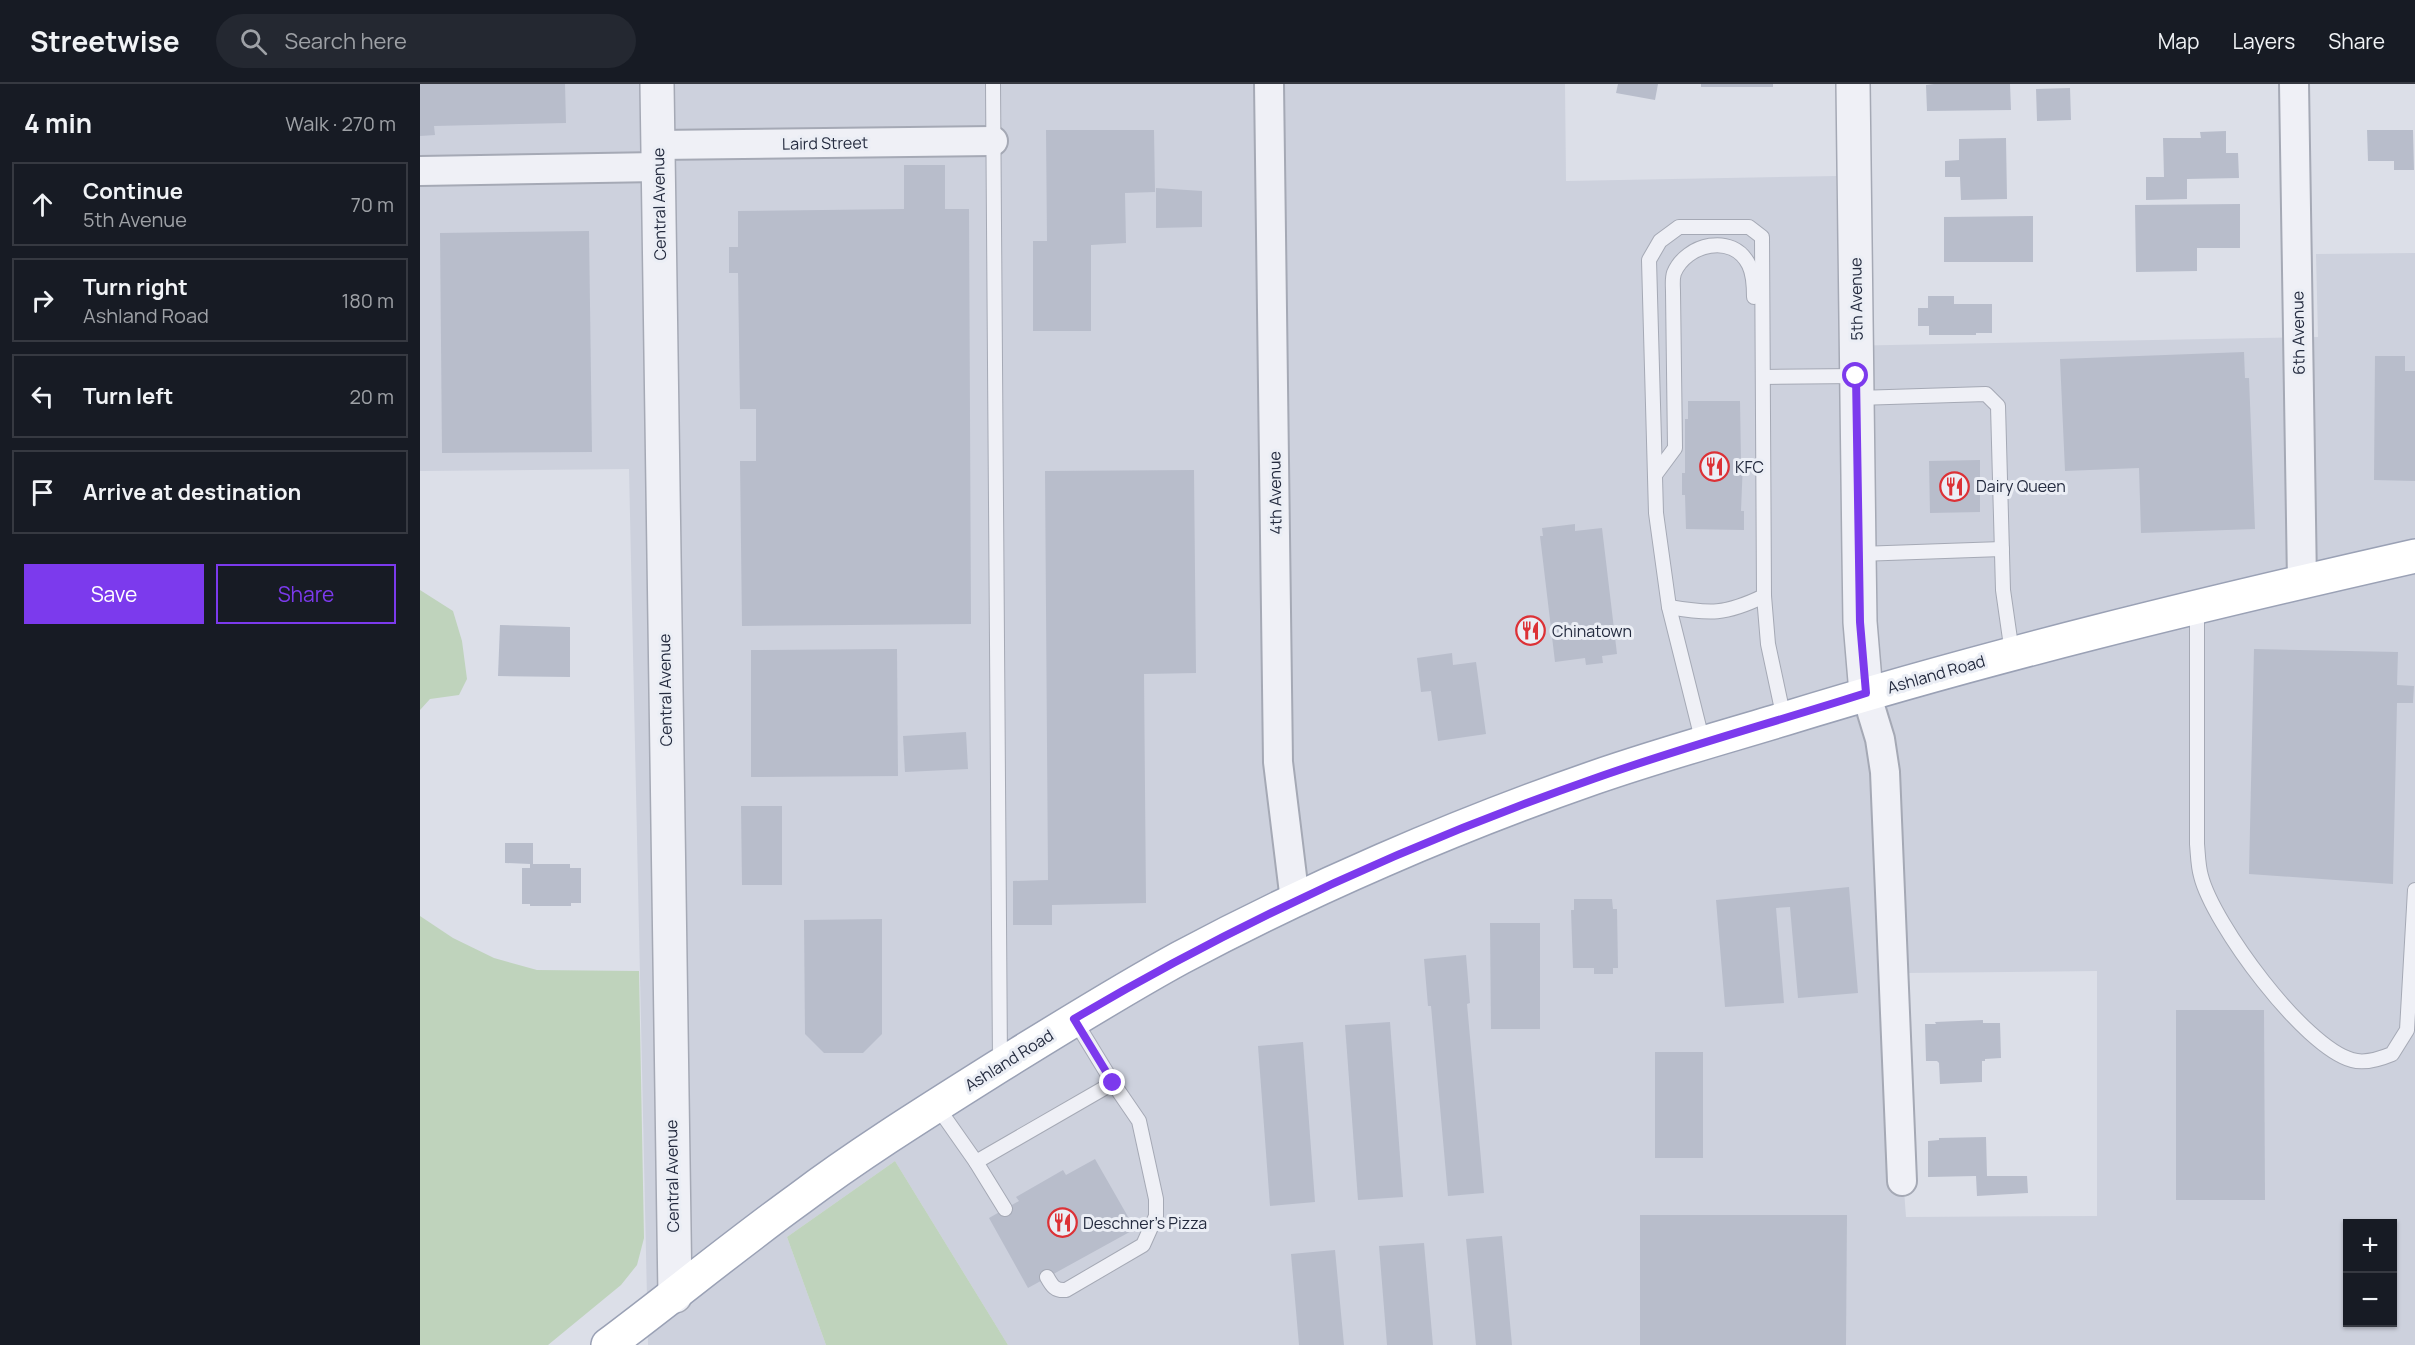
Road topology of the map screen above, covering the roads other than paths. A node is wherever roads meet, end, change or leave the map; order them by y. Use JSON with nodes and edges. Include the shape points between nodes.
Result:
{"nodes":[{"id":1,"x":657,"y":84,"type":"edge"},
{"id":2,"x":993,"y":84,"type":"edge"},
{"id":3,"x":1269,"y":84,"type":"edge"},
{"id":4,"x":1853,"y":84,"type":"edge"},
{"id":5,"x":2294,"y":84,"type":"edge"},
{"id":6,"x":993,"y":141,"type":"junction"},
{"id":7,"x":658,"y":156,"type":"junction"},
{"id":8,"x":420,"y":171,"type":"edge"},
{"id":9,"x":1763,"y":377,"type":"junction"},
{"id":10,"x":1857,"y":387,"type":"junction"},
{"id":11,"x":1763,"y":454,"type":"junction"},
{"id":12,"x":1655,"y":474,"type":"junction"},
{"id":13,"x":2002,"y":549,"type":"junction"},
{"id":14,"x":1859,"y":554,"type":"junction"},
{"id":15,"x":2415,"y":556,"type":"edge"},
{"id":16,"x":2302,"y":582,"type":"junction"},
{"id":17,"x":1764,"y":596,"type":"junction"},
{"id":18,"x":2197,"y":606,"type":"junction"},
{"id":19,"x":1668,"y":607,"type":"junction"},
{"id":20,"x":2012,"y":653,"type":"junction"},
{"id":21,"x":1866,"y":693,"type":"junction"},
{"id":22,"x":1784,"y":719,"type":"junction"},
{"id":23,"x":1704,"y":743,"type":"junction"},
{"id":24,"x":2415,"y":890,"type":"edge"},
{"id":25,"x":1295,"y":901,"type":"junction"},
{"id":26,"x":1074,"y":1019,"type":"junction"},
{"id":27,"x":1000,"y":1066,"type":"junction"},
{"id":28,"x":1113,"y":1083,"type":"junction"},
{"id":29,"x":936,"y":1105,"type":"junction"},
{"id":30,"x":976,"y":1162,"type":"junction"},
{"id":31,"x":1902,"y":1181,"type":"dead end"},
{"id":32,"x":1005,"y":1209,"type":"dead end"},
{"id":33,"x":1047,"y":1277,"type":"dead end"},
{"id":34,"x":675,"y":1296,"type":"junction"},
{"id":35,"x":608,"y":1345,"type":"edge"}],
"edges":[{"from":1,"to":7,"type":"street","name":"Central Avenue"},
{"from":2,"to":6,"type":"lane"},
{"from":3,"to":25,"type":"street","name":"4th Avenue","via":[[1278,762]]},
{"from":4,"to":10,"type":"street","name":"5th Avenue"},
{"from":5,"to":16,"type":"street","name":"6th Avenue"},
{"from":6,"to":7,"type":"street","name":"Laird Street"},
{"from":6,"to":27,"type":"lane"},
{"from":7,"to":8,"type":"street","name":"Laird Street"},
{"from":7,"to":34,"type":"street","name":"Central Avenue"},
{"from":9,"to":10,"type":"lane"},
{"from":9,"to":11,"type":"lane"},
{"from":9,"to":12,"type":"lane","via":[[1762,237],[1749,227],[1680,227],[1660,241],[1649,260]]},
{"from":10,"to":13,"type":"lane","via":[[1986,394],[1998,406]]},
{"from":10,"to":14,"type":"street","name":"5th Avenue"},
{"from":11,"to":12,"type":"lane","via":[[1755,430],[1754,284],[1749,264],[1728,247],[1699,247],[1680,263],[1673,276],[1676,448]]},
{"from":11,"to":17,"type":"lane"},
{"from":12,"to":19,"type":"lane"},
{"from":13,"to":14,"type":"lane"},
{"from":13,"to":20,"type":"lane"},
{"from":14,"to":21,"type":"street","name":"5th Avenue"},
{"from":15,"to":16,"type":"main road","name":"Ashland Road"},
{"from":16,"to":18,"type":"main road","name":"Ashland Road"},
{"from":17,"to":19,"type":"lane","via":[[1740,608],[1719,612]]},
{"from":17,"to":22,"type":"lane","via":[[1768,644]]},
{"from":18,"to":20,"type":"main road","name":"Ashland Road"},
{"from":18,"to":24,"type":"lane","via":[[2197,844],[2201,876],[2218,916],[2254,970],[2313,1038],[2353,1061],[2376,1060],[2392,1054],[2407,1030]]},
{"from":19,"to":23,"type":"lane"},
{"from":20,"to":21,"type":"main road","name":"Ashland Road"},
{"from":21,"to":22,"type":"main road","name":"Ashland Road"},
{"from":21,"to":31,"type":"street","via":[[1885,772]]},
{"from":22,"to":23,"type":"main road","name":"Ashland Road"},
{"from":23,"to":25,"type":"main road","name":"Ashland Road","via":[[1593,778],[1492,816]]},
{"from":25,"to":26,"type":"main road","name":"Ashland Road","via":[[1182,957]]},
{"from":26,"to":27,"type":"main road","name":"Ashland Road"},
{"from":26,"to":28,"type":"lane"},
{"from":27,"to":29,"type":"main road","name":"Ashland Road"},
{"from":28,"to":30,"type":"lane"},
{"from":28,"to":33,"type":"lane","via":[[1139,1121],[1156,1199],[1150,1234],[1143,1245],[1066,1290],[1053,1287]]},
{"from":29,"to":30,"type":"lane"},
{"from":29,"to":34,"type":"main road","name":"Ashland Road","via":[[797,1200]]},
{"from":30,"to":32,"type":"lane"},
{"from":34,"to":35,"type":"main road","name":"Ashland Road"}]}
